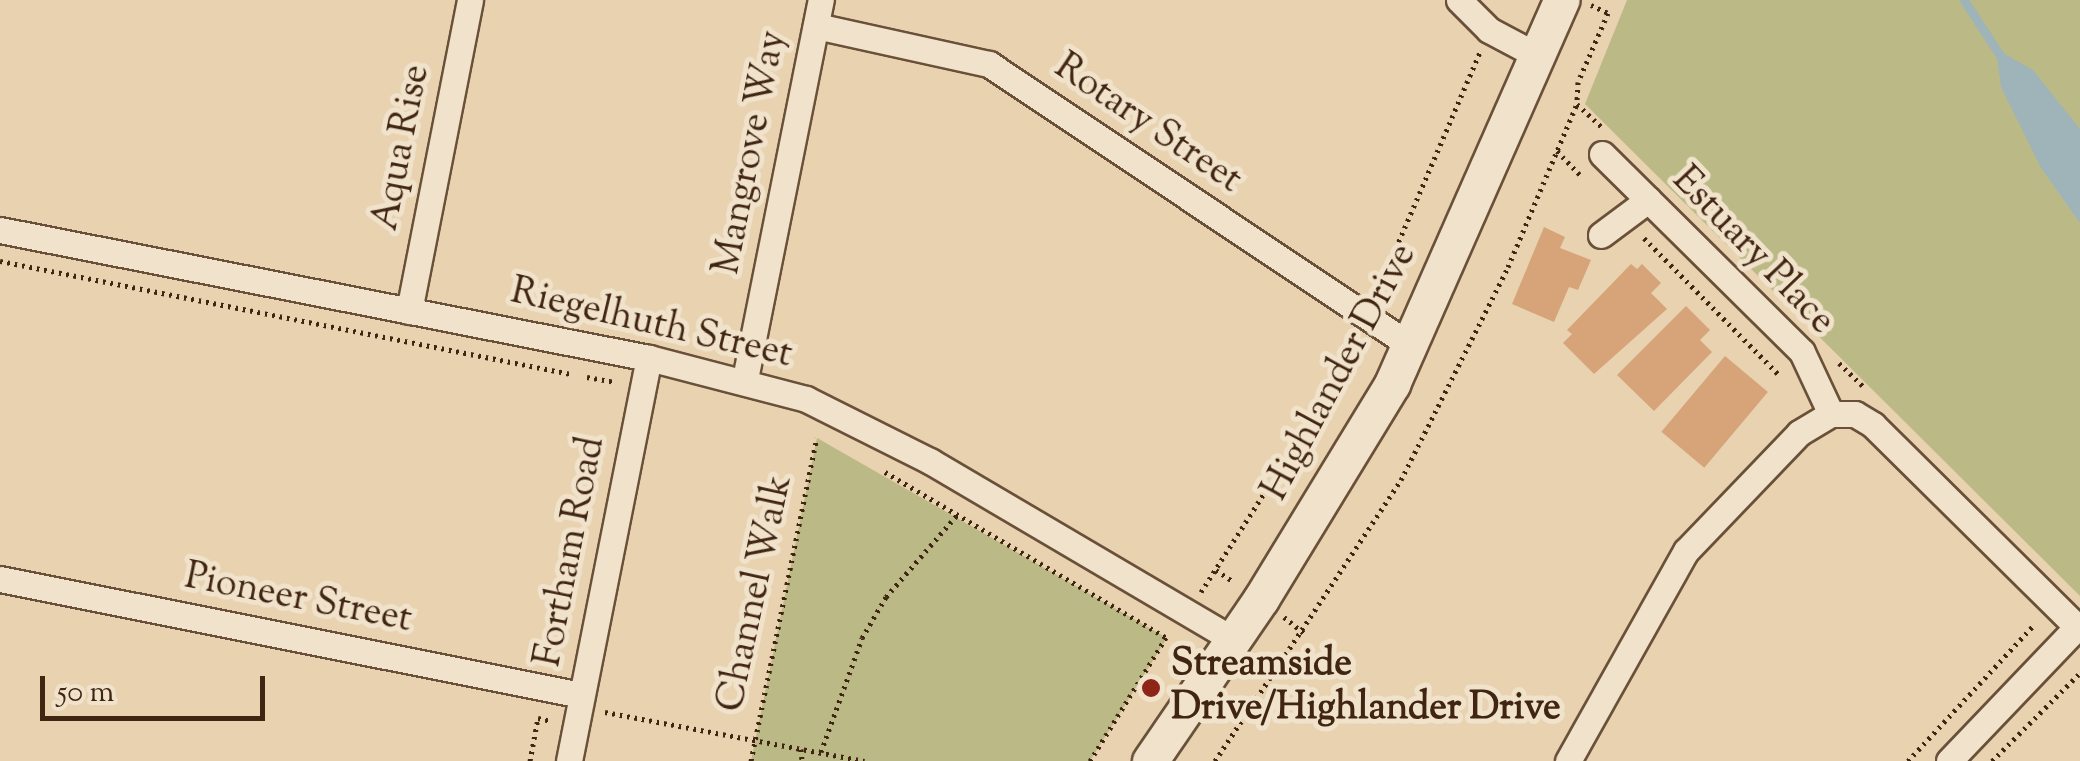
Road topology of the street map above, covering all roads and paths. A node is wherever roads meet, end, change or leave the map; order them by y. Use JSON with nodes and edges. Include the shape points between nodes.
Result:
{"nodes":[{"id":1,"x":470,"y":0,"type":"edge"},
{"id":2,"x":821,"y":0,"type":"edge"},
{"id":3,"x":1460,"y":0,"type":"edge"},
{"id":4,"x":1562,"y":0,"type":"edge"},
{"id":5,"x":816,"y":26,"type":"junction"},
{"id":6,"x":1489,"y":30,"type":"junction"},
{"id":7,"x":1538,"y":56,"type":"junction"},
{"id":8,"x":1577,"y":104,"type":"dead end"},
{"id":9,"x":1602,"y":154,"type":"dead end"},
{"id":10,"x":1648,"y":200,"type":"junction"},
{"id":11,"x":0,"y":230,"type":"edge"},
{"id":12,"x":1600,"y":235,"type":"dead end"},
{"id":13,"x":0,"y":261,"type":"edge"},
{"id":14,"x":410,"y":311,"type":"junction"},
{"id":15,"x":1365,"y":319,"type":"junction"},
{"id":16,"x":1411,"y":346,"type":"junction"},
{"id":17,"x":649,"y":358,"type":"junction"},
{"id":18,"x":745,"y":379,"type":"junction"},
{"id":19,"x":643,"y":388,"type":"junction"},
{"id":20,"x":1831,"y":414,"type":"junction"},
{"id":21,"x":799,"y":430,"type":"dead end"},
{"id":22,"x":817,"y":438,"type":"junction"},
{"id":23,"x":832,"y":444,"type":"dead end"},
{"id":24,"x":879,"y":469,"type":"dead end"},
{"id":25,"x":957,"y":515,"type":"junction"},
{"id":26,"x":0,"y":579,"type":"edge"},
{"id":27,"x":1187,"y":611,"type":"junction"},
{"id":28,"x":2034,"y":625,"type":"dead end"},
{"id":29,"x":2079,"y":629,"type":"edge"},
{"id":30,"x":1166,"y":638,"type":"junction"},
{"id":31,"x":1232,"y":639,"type":"junction"},
{"id":32,"x":2080,"y":674,"type":"edge"},
{"id":33,"x":582,"y":695,"type":"junction"},
{"id":34,"x":576,"y":726,"type":"junction"},
{"id":35,"x":755,"y":740,"type":"junction"},
{"id":36,"x":801,"y":749,"type":"junction"},
{"id":37,"x":821,"y":753,"type":"junction"},
{"id":38,"x":569,"y":761,"type":"edge"},
{"id":39,"x":751,"y":761,"type":"edge"},
{"id":40,"x":802,"y":761,"type":"edge"},
{"id":41,"x":864,"y":761,"type":"edge"},
{"id":42,"x":1090,"y":761,"type":"edge"},
{"id":43,"x":1150,"y":761,"type":"edge"},
{"id":44,"x":1216,"y":761,"type":"edge"},
{"id":45,"x":1568,"y":761,"type":"edge"},
{"id":46,"x":1908,"y":761,"type":"edge"},
{"id":47,"x":1949,"y":761,"type":"edge"},
{"id":48,"x":1992,"y":761,"type":"edge"}],
"edges":[{"from":1,"to":14,"type":"street","name":"Aqua Rise"},
{"from":2,"to":5,"type":"street","name":"Mangrove Way"},
{"from":3,"to":6,"type":"street"},
{"from":4,"to":7,"type":"street","name":"Highlander Drive"},
{"from":5,"to":15,"type":"street","name":"Rotary Street","via":[[989,64]]},
{"from":5,"to":18,"type":"street","name":"Mangrove Way"},
{"from":6,"to":7,"type":"street"},
{"from":6,"to":15,"type":"path"},
{"from":7,"to":16,"type":"street","name":"Highlander Drive"},
{"from":8,"to":44,"type":"path","via":[[1508,267],[1410,464]]},
{"from":9,"to":10,"type":"street","name":"Estuary Place"},
{"from":10,"to":12,"type":"street"},
{"from":10,"to":20,"type":"street","name":"Estuary Place","via":[[1802,352]]},
{"from":11,"to":14,"type":"street","name":"Riegelhuth Street"},
{"from":13,"to":19,"type":"path"},
{"from":14,"to":17,"type":"street","name":"Riegelhuth Street"},
{"from":15,"to":16,"type":"street","name":"Rotary Street"},
{"from":15,"to":27,"type":"path","via":[[1315,414]]},
{"from":16,"to":31,"type":"street","name":"Highlander Drive","via":[[1336,483]]},
{"from":17,"to":18,"type":"street","name":"Riegelhuth Street"},
{"from":17,"to":19,"type":"street","name":"Fortham Road"},
{"from":18,"to":27,"type":"street","name":"Riegelhuth Street","via":[[860,423]]},
{"from":19,"to":33,"type":"street","name":"Fortham Road"},
{"from":20,"to":29,"type":"street","via":[[1855,414],[1874,424]]},
{"from":20,"to":45,"type":"street","via":[[1799,433],[1686,551]]},
{"from":21,"to":22,"type":"path"},
{"from":22,"to":23,"type":"path"},
{"from":22,"to":35,"type":"path","name":"Channel Walk"},
{"from":24,"to":25,"type":"path"},
{"from":25,"to":30,"type":"path"},
{"from":25,"to":37,"type":"path","via":[[886,598],[862,638]]},
{"from":26,"to":33,"type":"street","name":"Pioneer Street"},
{"from":27,"to":30,"type":"path"},
{"from":27,"to":31,"type":"street","name":"Riegelhuth Street"},
{"from":28,"to":46,"type":"path"},
{"from":29,"to":47,"type":"street"},
{"from":30,"to":42,"type":"path"},
{"from":31,"to":43,"type":"street","name":"Highlander Drive"},
{"from":32,"to":48,"type":"path"},
{"from":33,"to":34,"type":"street","name":"Fortham Road"},
{"from":34,"to":35,"type":"path","via":[[601,731],[605,710]]},
{"from":34,"to":38,"type":"street","name":"Fortham Road"},
{"from":35,"to":36,"type":"path"},
{"from":35,"to":39,"type":"path","name":"Channel Walk"},
{"from":36,"to":37,"type":"path"},
{"from":36,"to":40,"type":"path"},
{"from":37,"to":41,"type":"path"}]}
